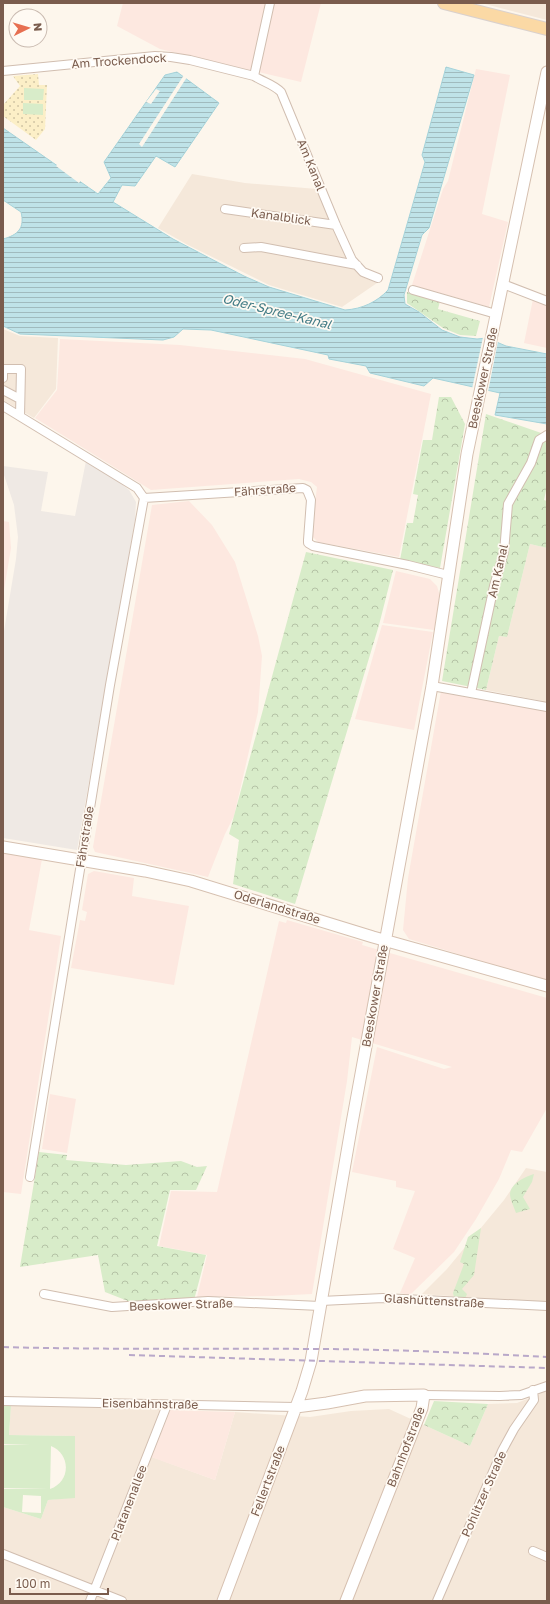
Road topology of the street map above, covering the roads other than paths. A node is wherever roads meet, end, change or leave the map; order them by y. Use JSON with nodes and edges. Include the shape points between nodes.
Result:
{"nodes":[{"id":1,"x":270,"y":3,"type":"edge"},
{"id":2,"x":444,"y":3,"type":"edge"},
{"id":3,"x":547,"y":29,"type":"edge"},
{"id":4,"x":3,"y":71,"type":"edge"},
{"id":5,"x":547,"y":72,"type":"edge"},
{"id":6,"x":254,"y":76,"type":"junction"},
{"id":7,"x":225,"y":208,"type":"dead end"},
{"id":8,"x":336,"y":225,"type":"junction"},
{"id":9,"x":244,"y":248,"type":"dead end"},
{"id":10,"x":357,"y":265,"type":"junction"},
{"id":11,"x":378,"y":278,"type":"dead end"},
{"id":12,"x":503,"y":284,"type":"junction"},
{"id":13,"x":413,"y":290,"type":"dead end"},
{"id":14,"x":547,"y":301,"type":"edge"},
{"id":15,"x":496,"y":314,"type":"junction"},
{"id":16,"x":3,"y":378,"type":"edge"},
{"id":17,"x":3,"y":390,"type":"edge"},
{"id":18,"x":20,"y":399,"type":"junction"},
{"id":19,"x":3,"y":406,"type":"edge"},
{"id":20,"x":20,"y":416,"type":"junction"},
{"id":21,"x":547,"y":435,"type":"edge"},
{"id":22,"x":144,"y":498,"type":"junction"},
{"id":23,"x":448,"y":575,"type":"junction"},
{"id":24,"x":432,"y":686,"type":"junction"},
{"id":25,"x":471,"y":693,"type":"junction"},
{"id":26,"x":547,"y":707,"type":"edge"},
{"id":27,"x":3,"y":847,"type":"edge"},
{"id":28,"x":81,"y":860,"type":"junction"},
{"id":29,"x":385,"y":940,"type":"junction"},
{"id":30,"x":547,"y":986,"type":"edge"},
{"id":31,"x":30,"y":1177,"type":"dead end"},
{"id":32,"x":44,"y":1294,"type":"dead end"},
{"id":33,"x":320,"y":1303,"type":"junction"},
{"id":34,"x":547,"y":1306,"type":"edge"},
{"id":35,"x":311,"y":1361,"type":"joint"},
{"id":36,"x":547,"y":1386,"type":"edge"},
{"id":37,"x":533,"y":1390,"type":"junction"},
{"id":38,"x":302,"y":1391,"type":"junction"},
{"id":39,"x":424,"y":1395,"type":"junction"},
{"id":40,"x":3,"y":1401,"type":"edge"},
{"id":41,"x":167,"y":1405,"type":"junction"},
{"id":42,"x":315,"y":1405,"type":"junction"},
{"id":43,"x":296,"y":1407,"type":"junction"},
{"id":44,"x":533,"y":1551,"type":"dead end"},
{"id":45,"x":3,"y":1554,"type":"edge"},
{"id":46,"x":547,"y":1557,"type":"edge"},
{"id":47,"x":95,"y":1590,"type":"junction"},
{"id":48,"x":90,"y":1601,"type":"edge"},
{"id":49,"x":122,"y":1601,"type":"edge"},
{"id":50,"x":223,"y":1601,"type":"edge"},
{"id":51,"x":346,"y":1601,"type":"edge"},
{"id":52,"x":437,"y":1601,"type":"edge"}],
"edges":[{"from":1,"to":6,"type":"street"},
{"from":2,"to":3,"type":"main road"},
{"from":4,"to":6,"type":"street","name":"Am Trockendock","via":[[154,56],[190,60]]},
{"from":5,"to":12,"type":"street","name":"Beeskower Straße"},
{"from":6,"to":8,"type":"street","name":"Am Kanal","via":[[275,86],[281,92]]},
{"from":7,"to":8,"type":"street","name":"Kanalblick"},
{"from":8,"to":10,"type":"street","name":"Am Kanal","via":[[352,260]]},
{"from":9,"to":10,"type":"street","name":"Am Kanal","via":[[260,248]]},
{"from":10,"to":11,"type":"street","name":"Am Kanal","via":[[363,272]]},
{"from":12,"to":14,"type":"street"},
{"from":12,"to":15,"type":"street","name":"Beeskower Straße"},
{"from":13,"to":15,"type":"street"},
{"from":15,"to":23,"type":"street","name":"Beeskower Straße","via":[[467,454]]},
{"from":16,"to":18,"type":"street","via":[[3,369],[21,369]]},
{"from":17,"to":18,"type":"street"},
{"from":18,"to":20,"type":"street"},
{"from":19,"to":20,"type":"street"},
{"from":20,"to":22,"type":"street","via":[[136,488]]},
{"from":21,"to":25,"type":"street","name":"Am Kanal","via":[[539,440],[531,463],[508,504],[504,552]]},
{"from":22,"to":23,"type":"street","name":"Fährstraße","via":[[303,488],[307,490],[311,500],[308,543]]},
{"from":22,"to":28,"type":"street","name":"Fährstraße"},
{"from":23,"to":24,"type":"street","name":"Beeskower Straße"},
{"from":24,"to":25,"type":"street"},
{"from":24,"to":29,"type":"street","name":"Beeskower Straße"},
{"from":25,"to":26,"type":"street"},
{"from":27,"to":28,"type":"street","name":"Oderlandstraße"},
{"from":28,"to":29,"type":"street","name":"Oderlandstraße","via":[[191,881]]},
{"from":28,"to":31,"type":"street","name":"Fährstraße"},
{"from":29,"to":30,"type":"street","name":"Oderlandstraße"},
{"from":29,"to":33,"type":"street","name":"Beeskower Straße"},
{"from":32,"to":33,"type":"street","name":"Beeskower Straße","via":[[112,1307],[208,1301]]},
{"from":33,"to":34,"type":"street","name":"Glashüttenstraße","via":[[383,1298]]},
{"from":33,"to":35,"type":"street","name":"Beeskower Straße"},
{"from":35,"to":38,"type":"street","name":"Fellertstraße"},
{"from":36,"to":37,"type":"street"},
{"from":37,"to":39,"type":"street","via":[[521,1395],[500,1396]]},
{"from":37,"to":52,"type":"street","name":"Pohlitzer Straße","via":[[534,1400],[502,1451]]},
{"from":38,"to":42,"type":"street"},
{"from":38,"to":43,"type":"street","name":"Fellertstraße"},
{"from":39,"to":42,"type":"street","name":"Bahnhofstraße","via":[[365,1396]]},
{"from":39,"to":51,"type":"street","name":"Bahnhofstraße","via":[[422,1408]]},
{"from":40,"to":41,"type":"street","name":"Eisenbahnstraße"},
{"from":41,"to":43,"type":"street","name":"Eisenbahnstraße"},
{"from":41,"to":47,"type":"street","name":"Platanenallee"},
{"from":42,"to":43,"type":"street","name":"Bahnhofstraße"},
{"from":43,"to":50,"type":"street","name":"Fellertstraße"},
{"from":44,"to":46,"type":"street"},
{"from":45,"to":47,"type":"street"},
{"from":47,"to":48,"type":"street","name":"Platanenallee"},
{"from":47,"to":49,"type":"street"}]}
